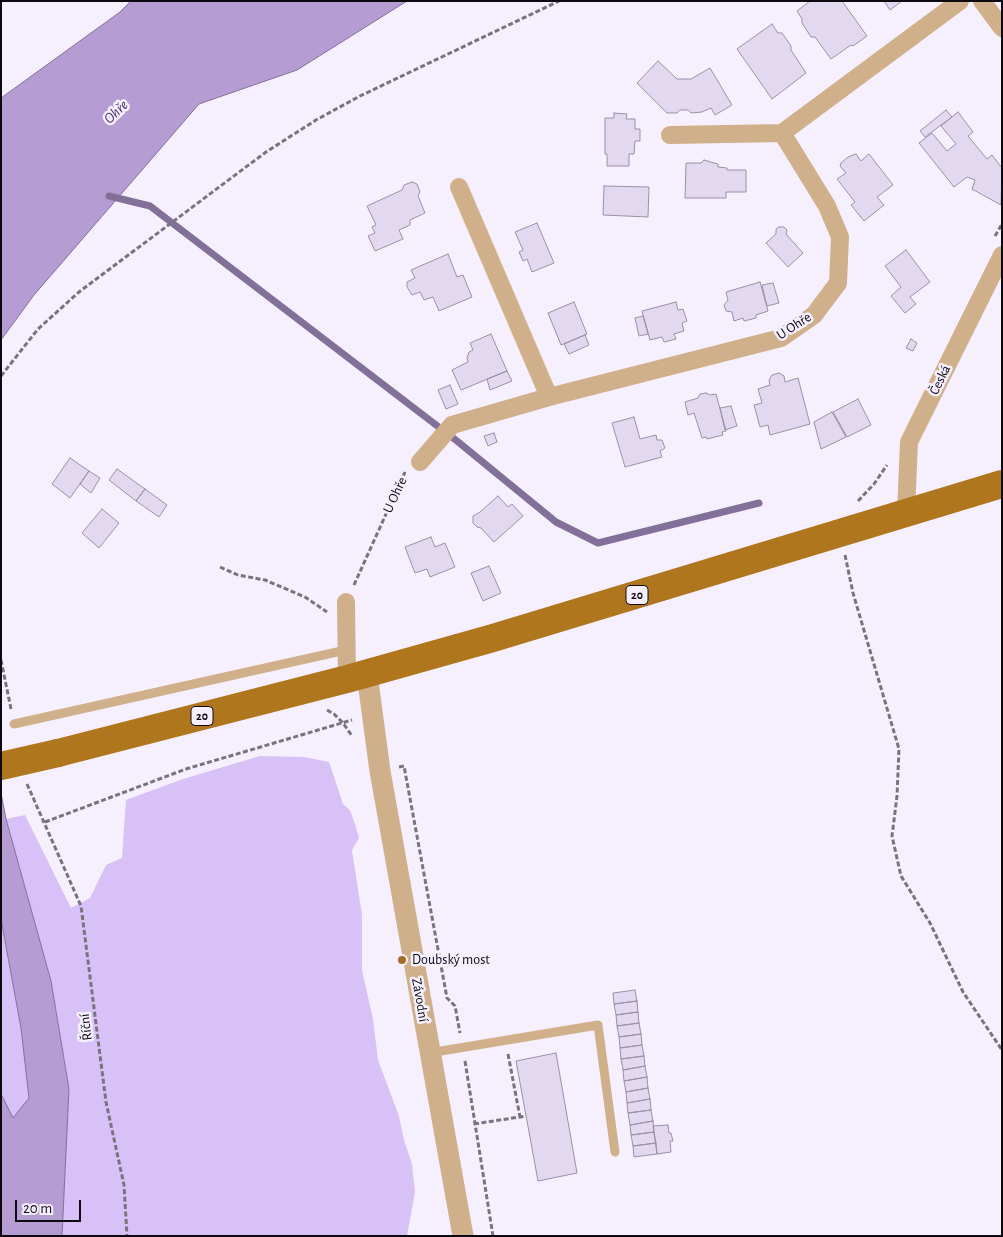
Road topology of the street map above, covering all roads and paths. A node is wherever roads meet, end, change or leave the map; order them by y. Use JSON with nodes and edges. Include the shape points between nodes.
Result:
{"nodes":[{"id":1,"x":559,"y":1,"type":"edge"},
{"id":2,"x":960,"y":1,"type":"edge"},
{"id":3,"x":982,"y":1,"type":"edge"},
{"id":4,"x":1002,"y":28,"type":"edge"},
{"id":5,"x":782,"y":134,"type":"junction"},
{"id":6,"x":670,"y":135,"type":"dead end"},
{"id":7,"x":459,"y":187,"type":"dead end"},
{"id":8,"x":1002,"y":224,"type":"edge"},
{"id":9,"x":997,"y":248,"type":"edge"},
{"id":10,"x":1,"y":376,"type":"edge"},
{"id":11,"x":548,"y":397,"type":"junction"},
{"id":12,"x":891,"y":460,"type":"dead end"},
{"id":13,"x":420,"y":462,"type":"joint"},
{"id":14,"x":1002,"y":484,"type":"edge"},
{"id":15,"x":851,"y":506,"type":"dead end"},
{"id":16,"x":906,"y":512,"type":"junction"},
{"id":17,"x":839,"y":533,"type":"junction"},
{"id":18,"x":220,"y":567,"type":"dead end"},
{"id":19,"x":346,"y":602,"type":"joint"},
{"id":20,"x":346,"y":624,"type":"junction"},
{"id":21,"x":346,"y":650,"type":"junction"},
{"id":22,"x":1,"y":660,"type":"edge"},
{"id":23,"x":357,"y":677,"type":"junction"},
{"id":24,"x":343,"y":723,"type":"dead end"},
{"id":25,"x":14,"y":724,"type":"joint"},
{"id":26,"x":1,"y":766,"type":"edge"},
{"id":27,"x":380,"y":771,"type":"junction"},
{"id":28,"x":505,"y":1040,"type":"junction"},
{"id":29,"x":463,"y":1048,"type":"junction"},
{"id":30,"x":1002,"y":1050,"type":"edge"},
{"id":31,"x":429,"y":1053,"type":"junction"},
{"id":32,"x":526,"y":1116,"type":"dead end"},
{"id":33,"x":520,"y":1117,"type":"junction"},
{"id":34,"x":474,"y":1124,"type":"junction"},
{"id":35,"x":616,"y":1152,"type":"dead end"},
{"id":36,"x":127,"y":1236,"type":"edge"},
{"id":37,"x":462,"y":1236,"type":"edge"},
{"id":38,"x":493,"y":1236,"type":"edge"}],
"edges":[{"from":1,"to":10,"type":"path","via":[[360,96],[266,152],[79,292],[38,329]]},
{"from":2,"to":5,"type":"street"},
{"from":3,"to":4,"type":"street"},
{"from":5,"to":6,"type":"street"},
{"from":5,"to":11,"type":"street","name":"U Ohře","via":[[827,206],[840,237],[838,283],[814,314],[781,338]]},
{"from":7,"to":11,"type":"street"},
{"from":8,"to":9,"type":"path"},
{"from":9,"to":16,"type":"street","name":"Česká","via":[[909,442]]},
{"from":11,"to":13,"type":"street","name":"U Ohře","via":[[447,430]]},
{"from":12,"to":15,"type":"path","via":[[874,484]]},
{"from":13,"to":19,"type":"path","name":"U Ohře","via":[[408,466]]},
{"from":14,"to":16,"type":"main road","number":"20"},
{"from":16,"to":17,"type":"main road","number":"20"},
{"from":17,"to":23,"type":"main road","number":"20"},
{"from":17,"to":30,"type":"path","via":[[898,749],[892,836],[902,876],[930,923],[963,992]]},
{"from":18,"to":20,"type":"path","via":[[238,576],[265,580],[304,597]]},
{"from":19,"to":20,"type":"street"},
{"from":20,"to":21,"type":"street"},
{"from":21,"to":23,"type":"street"},
{"from":21,"to":25,"type":"lane"},
{"from":22,"to":25,"type":"path"},
{"from":23,"to":26,"type":"main road","number":"20","bridge":true},
{"from":23,"to":27,"type":"street","name":"Závodní"},
{"from":24,"to":36,"type":"path","name":"Říční","via":[[186,769],[45,822],[84,919],[106,1102],[124,1185]]},
{"from":27,"to":29,"type":"path","via":[[404,766],[448,998],[455,1006]]},
{"from":27,"to":31,"type":"street","name":"Závodní"},
{"from":28,"to":29,"type":"lane"},
{"from":28,"to":33,"type":"path"},
{"from":28,"to":35,"type":"lane","via":[[598,1025]]},
{"from":29,"to":31,"type":"lane"},
{"from":29,"to":34,"type":"path"},
{"from":31,"to":37,"type":"street","name":"Závodní"},
{"from":32,"to":33,"type":"path"},
{"from":33,"to":34,"type":"path"},
{"from":34,"to":38,"type":"path"}]}
